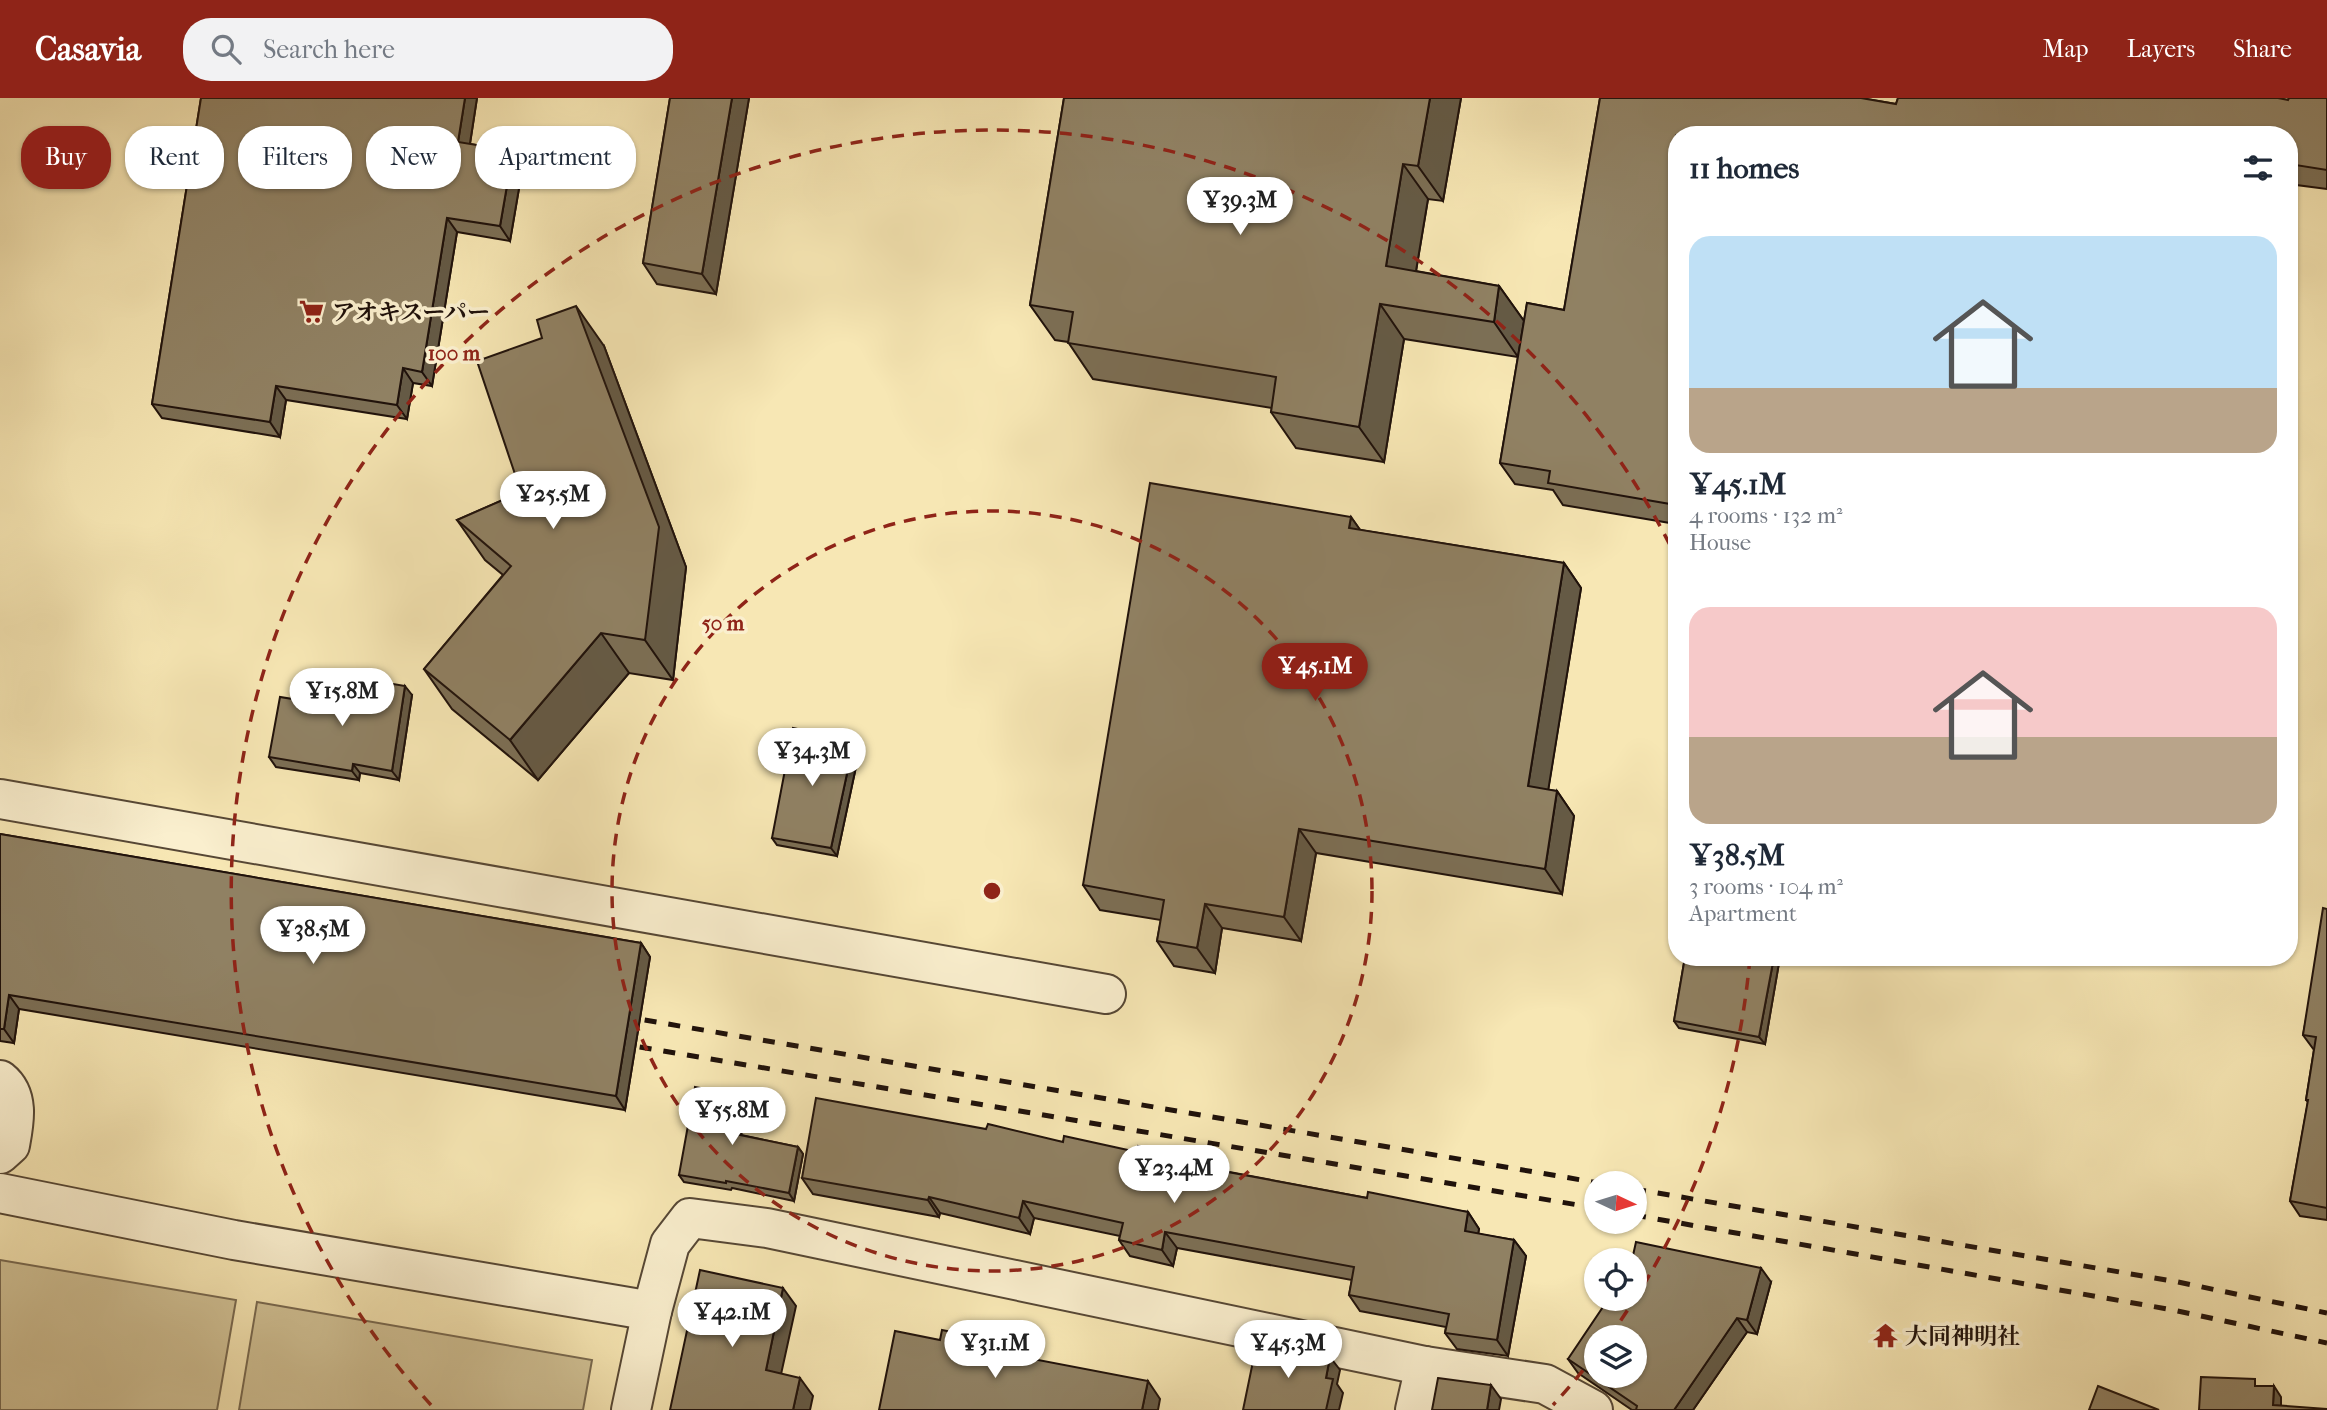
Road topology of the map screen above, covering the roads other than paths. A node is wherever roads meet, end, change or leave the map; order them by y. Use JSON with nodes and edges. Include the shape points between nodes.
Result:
{"nodes":[{"id":1,"x":0,"y":799,"type":"edge"},
{"id":2,"x":1107,"y":994,"type":"dead end"},
{"id":3,"x":0,"y":1080,"type":"edge"},
{"id":4,"x":0,"y":1154,"type":"edge"},
{"id":5,"x":0,"y":1193,"type":"edge"},
{"id":6,"x":652,"y":1311,"type":"junction"},
{"id":7,"x":1425,"y":1366,"type":"junction"},
{"id":8,"x":631,"y":1410,"type":"edge"},
{"id":9,"x":1415,"y":1410,"type":"edge"},
{"id":10,"x":1594,"y":1410,"type":"edge"}],
"edges":[{"from":1,"to":2,"type":"street"},
{"from":3,"to":4,"type":"street","via":[[8,1086],[15,1107],[10,1145]]},
{"from":5,"to":6,"type":"street","via":[[234,1240]]},
{"from":6,"to":7,"type":"street","via":[[670,1244],[690,1218],[767,1228]]},
{"from":6,"to":8,"type":"street"},
{"from":7,"to":9,"type":"street"},
{"from":7,"to":10,"type":"street","via":[[1545,1384]]}]}
